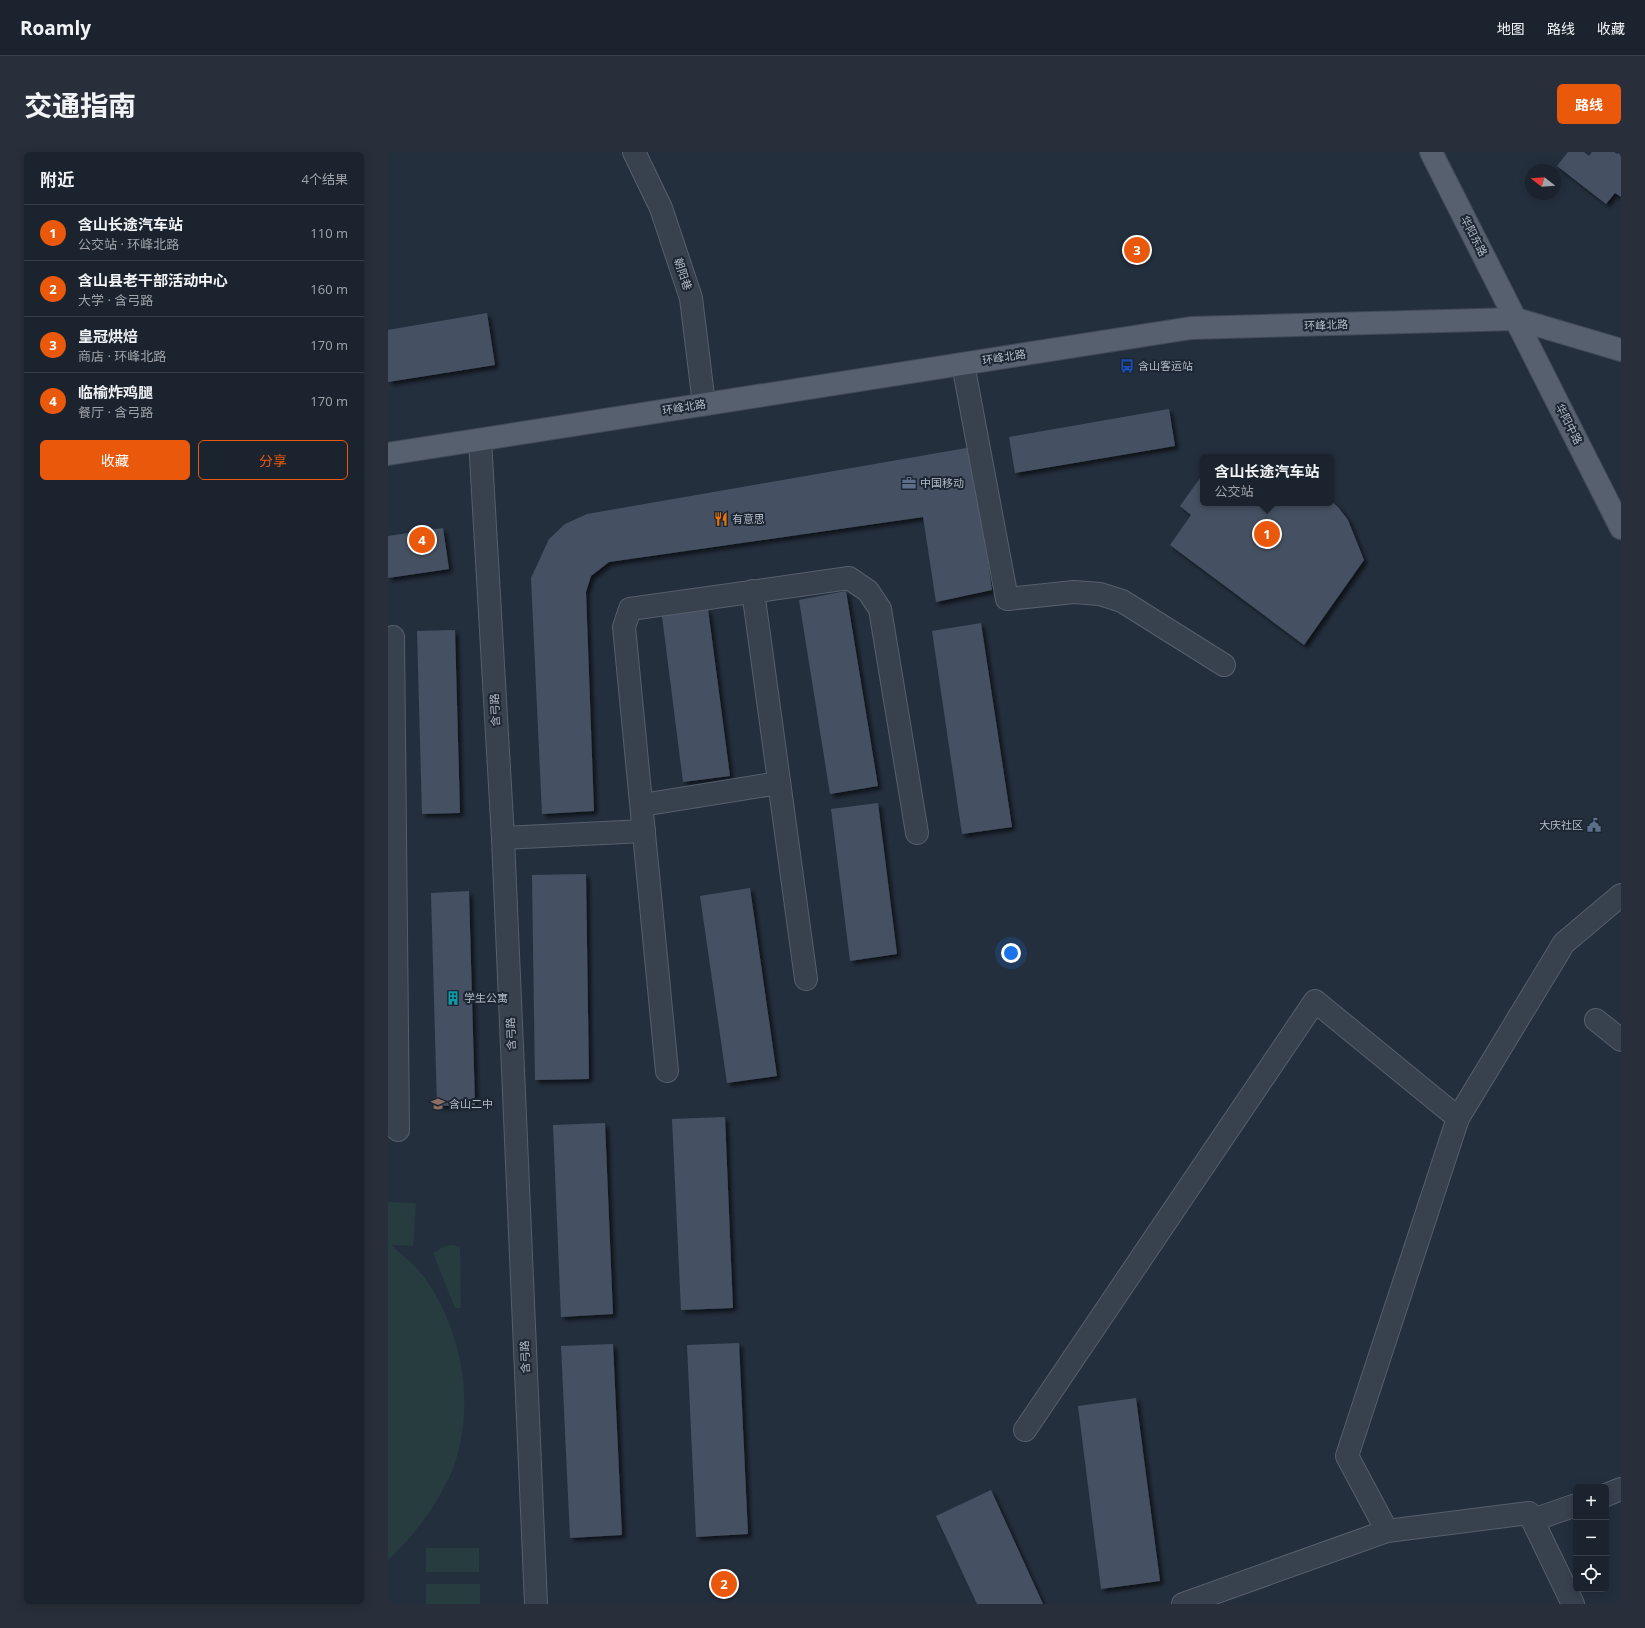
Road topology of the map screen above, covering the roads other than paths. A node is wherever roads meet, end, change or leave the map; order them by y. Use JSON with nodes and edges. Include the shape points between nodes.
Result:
{"nodes":[{"id":1,"x":634,"y":152,"type":"edge"},
{"id":2,"x":1431,"y":152,"type":"edge"},
{"id":3,"x":1516,"y":319,"type":"junction"},
{"id":4,"x":1621,"y":350,"type":"edge"},
{"id":5,"x":963,"y":364,"type":"junction"},
{"id":6,"x":704,"y":404,"type":"junction"},
{"id":7,"x":480,"y":440,"type":"junction"},
{"id":8,"x":388,"y":454,"type":"edge"},
{"id":9,"x":1621,"y":528,"type":"edge"},
{"id":10,"x":753,"y":591,"type":"junction"},
{"id":11,"x":393,"y":637,"type":"dead end"},
{"id":12,"x":1224,"y":665,"type":"dead end"},
{"id":13,"x":779,"y":783,"type":"junction"},
{"id":14,"x":642,"y":805,"type":"junction"},
{"id":15,"x":391,"y":808,"type":"edge"},
{"id":16,"x":644,"y":831,"type":"junction"},
{"id":17,"x":917,"y":833,"type":"dead end"},
{"id":18,"x":503,"y":838,"type":"junction"},
{"id":19,"x":1621,"y":895,"type":"edge"},
{"id":20,"x":806,"y":979,"type":"dead end"},
{"id":21,"x":1596,"y":1020,"type":"dead end"},
{"id":22,"x":1621,"y":1040,"type":"edge"},
{"id":23,"x":667,"y":1071,"type":"dead end"},
{"id":24,"x":1458,"y":1118,"type":"junction"},
{"id":25,"x":398,"y":1130,"type":"dead end"},
{"id":26,"x":1025,"y":1430,"type":"dead end"},
{"id":27,"x":1621,"y":1489,"type":"edge"},
{"id":28,"x":1609,"y":1494,"type":"edge"},
{"id":29,"x":1573,"y":1506,"type":"edge"},
{"id":30,"x":1533,"y":1520,"type":"junction"},
{"id":31,"x":1387,"y":1531,"type":"junction"},
{"id":32,"x":536,"y":1604,"type":"edge"},
{"id":33,"x":1183,"y":1604,"type":"edge"},
{"id":34,"x":1573,"y":1604,"type":"edge"}],
"edges":[{"from":1,"to":6,"type":"street","name":"朝阳巷","via":[[661,208],[691,298]]},
{"from":2,"to":3,"type":"main road","name":"华阳东路"},
{"from":3,"to":4,"type":"main road","name":"环峰北路"},
{"from":3,"to":5,"type":"main road","name":"环峰北路","via":[[1191,328]]},
{"from":3,"to":9,"type":"main road","name":"华阳中路"},
{"from":5,"to":6,"type":"main road","name":"环峰北路"},
{"from":5,"to":12,"type":"street","via":[[1007,599],[1074,592],[1100,594],[1122,601]]},
{"from":6,"to":7,"type":"main road","name":"环峰北路"},
{"from":7,"to":8,"type":"main road","name":"环峰北路"},
{"from":7,"to":18,"type":"street","name":"含弓路"},
{"from":10,"to":13,"type":"street"},
{"from":10,"to":14,"type":"street","via":[[630,609],[624,627]]},
{"from":10,"to":17,"type":"street","via":[[850,578],[868,591],[880,610]]},
{"from":11,"to":15,"type":"street"},
{"from":13,"to":14,"type":"street"},
{"from":13,"to":20,"type":"street"},
{"from":14,"to":16,"type":"street"},
{"from":15,"to":25,"type":"street"},
{"from":16,"to":18,"type":"street"},
{"from":16,"to":23,"type":"street"},
{"from":18,"to":32,"type":"street","name":"含弓路"},
{"from":19,"to":24,"type":"street","via":[[1564,943]]},
{"from":21,"to":22,"type":"street"},
{"from":24,"to":26,"type":"street","via":[[1315,1001]]},
{"from":24,"to":31,"type":"street","via":[[1347,1456]]},
{"from":27,"to":28,"type":"street"},
{"from":29,"to":30,"type":"street"},
{"from":30,"to":31,"type":"street","via":[[1529,1513]]},
{"from":30,"to":34,"type":"street"},
{"from":31,"to":33,"type":"street"}]}
